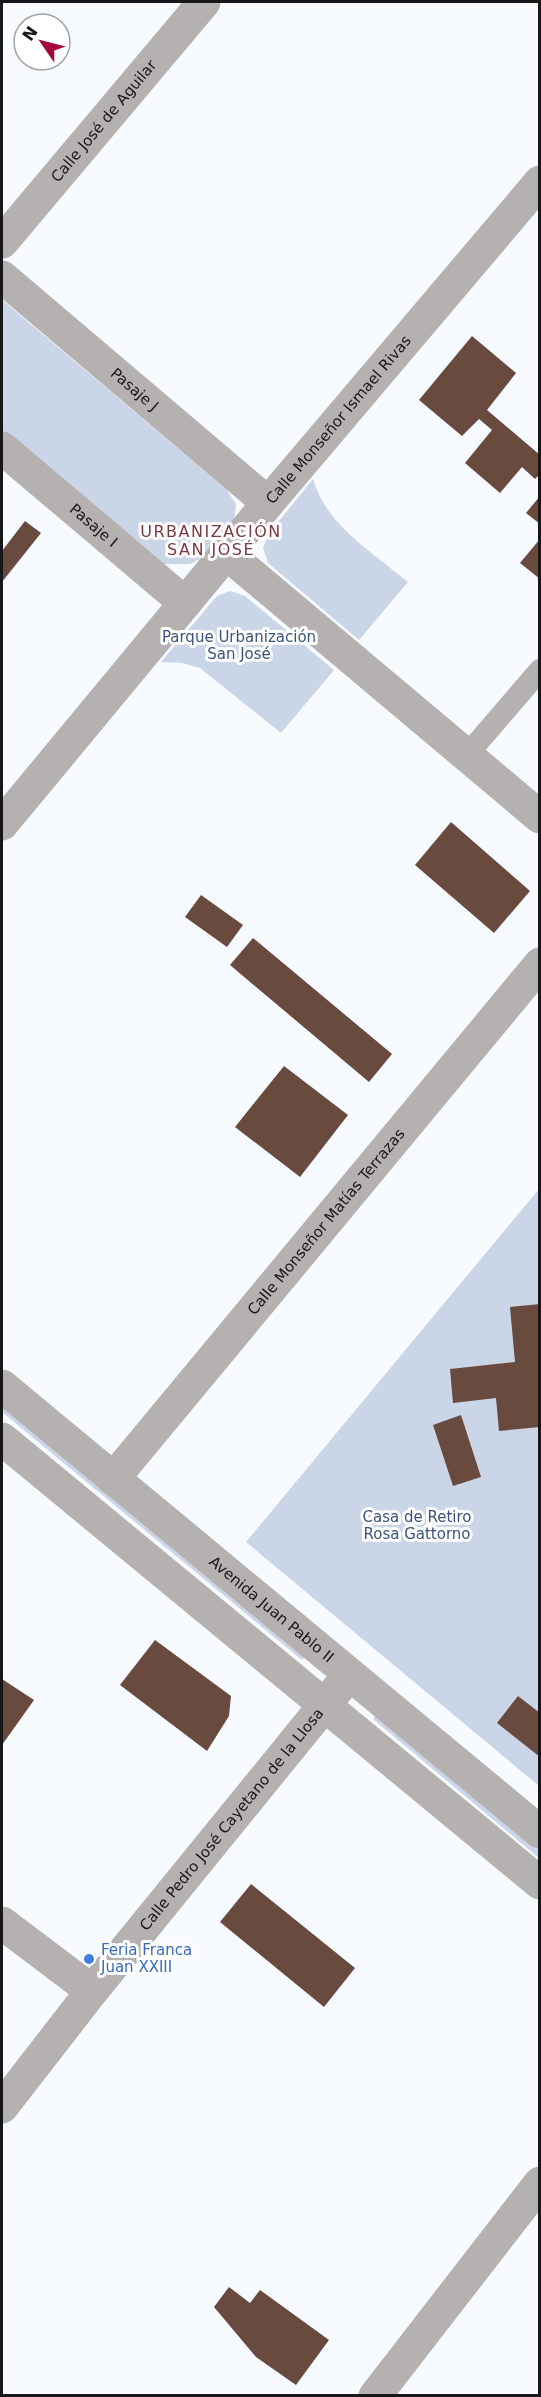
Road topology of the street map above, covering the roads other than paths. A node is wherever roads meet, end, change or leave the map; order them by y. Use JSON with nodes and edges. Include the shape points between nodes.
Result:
{"nodes":[{"id":1,"x":204,"y":2,"type":"edge"},
{"id":2,"x":540,"y":182,"type":"edge"},
{"id":3,"x":2,"y":242,"type":"edge"},
{"id":4,"x":2,"y":276,"type":"edge"},
{"id":5,"x":2,"y":448,"type":"edge"},
{"id":6,"x":268,"y":503,"type":"junction"},
{"id":7,"x":226,"y":554,"type":"junction"},
{"id":8,"x":185,"y":603,"type":"junction"},
{"id":9,"x":540,"y":670,"type":"edge"},
{"id":10,"x":466,"y":756,"type":"junction"},
{"id":11,"x":540,"y":817,"type":"edge"},
{"id":12,"x":2,"y":824,"type":"edge"},
{"id":13,"x":540,"y":964,"type":"edge"},
{"id":14,"x":2,"y":1386,"type":"edge"},
{"id":15,"x":2,"y":1438,"type":"edge"},
{"id":16,"x":113,"y":1479,"type":"junction"},
{"id":17,"x":349,"y":1675,"type":"junction"},
{"id":18,"x":324,"y":1705,"type":"junction"},
{"id":19,"x":540,"y":1832,"type":"edge"},
{"id":20,"x":540,"y":1883,"type":"edge"},
{"id":21,"x":2,"y":1923,"type":"edge"},
{"id":22,"x":92,"y":1991,"type":"junction"},
{"id":23,"x":2,"y":2107,"type":"edge"},
{"id":24,"x":540,"y":2183,"type":"edge"},
{"id":25,"x":375,"y":2396,"type":"edge"}],
"edges":[{"from":1,"to":3,"type":"street","name":"Calle José de Aguilar"},
{"from":2,"to":6,"type":"street","name":"Calle Monseñor Ismael Rivas"},
{"from":4,"to":6,"type":"street","name":"Pasaje J"},
{"from":5,"to":8,"type":"street","name":"Pasaje I"},
{"from":6,"to":7,"type":"street","name":"Calle Monseñor Ismael Rivas"},
{"from":7,"to":8,"type":"street","name":"Calle Monseñor Ismael Rivas"},
{"from":7,"to":10,"type":"street"},
{"from":8,"to":12,"type":"street","name":"Calle Monseñor Ismael Rivas"},
{"from":9,"to":10,"type":"lane"},
{"from":10,"to":11,"type":"street"},
{"from":13,"to":16,"type":"street","name":"Calle Monseñor Matías Terrazas"},
{"from":14,"to":16,"type":"street","name":"Avenida Juan Pablo II"},
{"from":15,"to":18,"type":"street"},
{"from":16,"to":17,"type":"street","name":"Avenida Juan Pablo II"},
{"from":17,"to":18,"type":"street","name":"Calle Pedro José Cayetano de la Llosa"},
{"from":17,"to":19,"type":"street","name":"Avenida Juan Pablo II"},
{"from":18,"to":20,"type":"street"},
{"from":18,"to":22,"type":"street","name":"Calle Pedro José Cayetano de la Llosa"},
{"from":21,"to":22,"type":"street"},
{"from":22,"to":23,"type":"street","name":"Calle Pedro José Cayetano de la Llosa"},
{"from":24,"to":25,"type":"street"}]}
